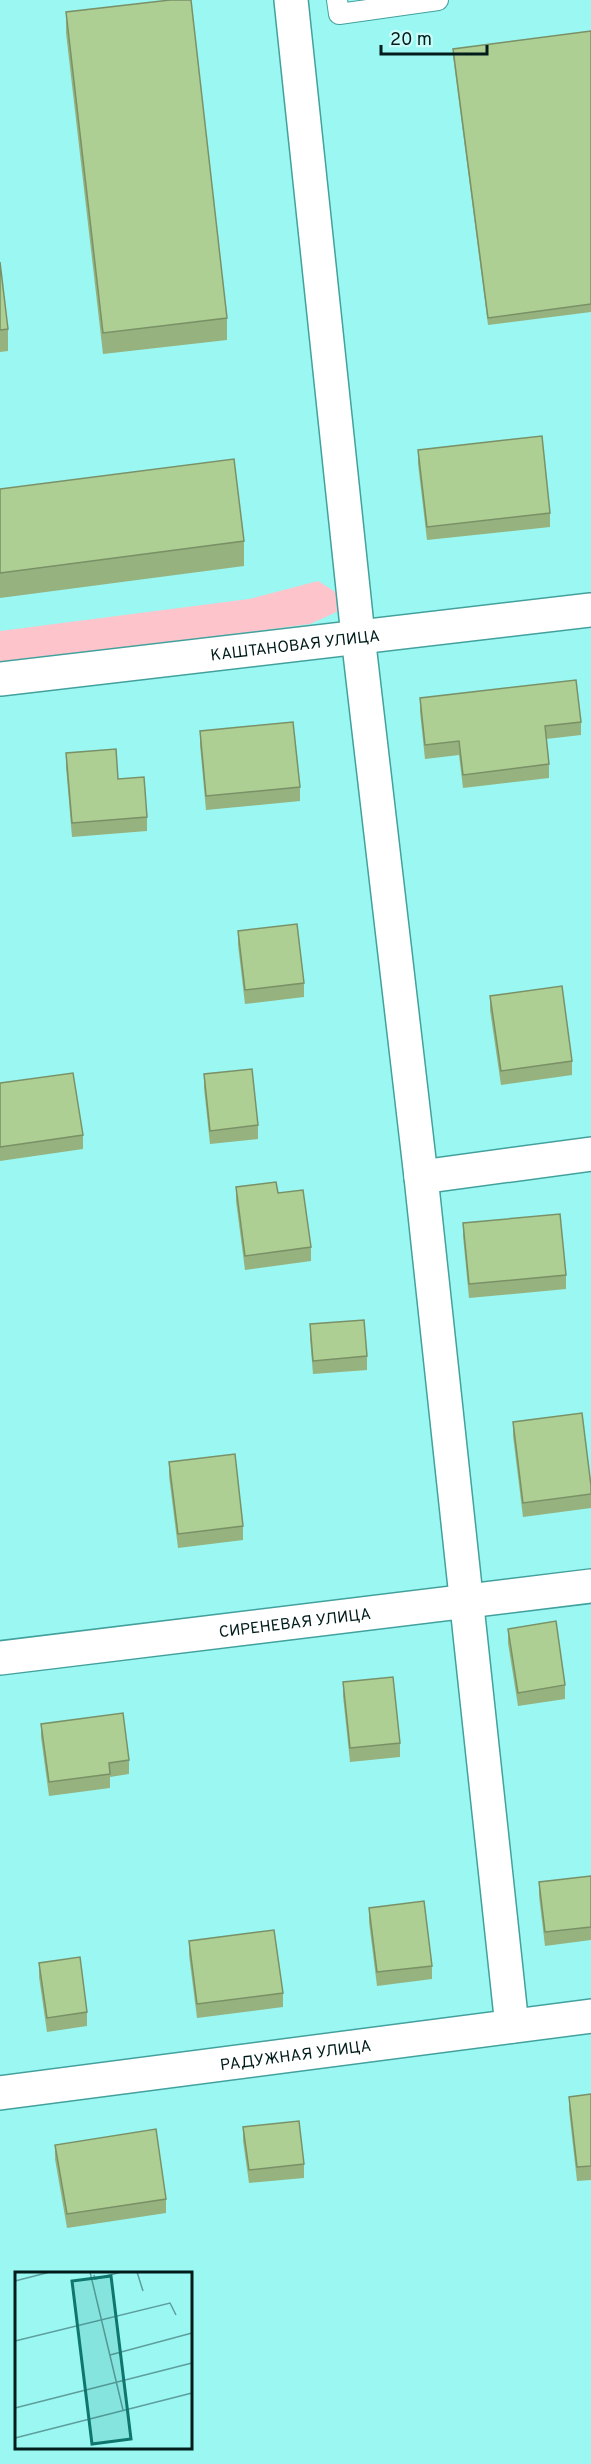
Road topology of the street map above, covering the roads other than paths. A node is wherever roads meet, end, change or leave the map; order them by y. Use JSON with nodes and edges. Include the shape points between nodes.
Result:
{"nodes":[{"id":1,"x":291,"y":0,"type":"edge"},
{"id":2,"x":337,"y":0,"type":"edge"},
{"id":3,"x":438,"y":0,"type":"edge"},
{"id":4,"x":591,"y":610,"type":"edge"},
{"id":5,"x":358,"y":636,"type":"junction"},
{"id":6,"x":0,"y":679,"type":"edge"},
{"id":7,"x":591,"y":1154,"type":"edge"},
{"id":8,"x":421,"y":1177,"type":"junction"},
{"id":9,"x":591,"y":1586,"type":"edge"},
{"id":10,"x":465,"y":1603,"type":"junction"},
{"id":11,"x":0,"y":1658,"type":"edge"},
{"id":12,"x":591,"y":2016,"type":"edge"},
{"id":13,"x":512,"y":2026,"type":"junction"},
{"id":14,"x":0,"y":2093,"type":"edge"}],
"edges":[{"from":1,"to":5,"type":"street"},
{"from":2,"to":3,"type":"lane","via":[[339,14]]},
{"from":4,"to":5,"type":"street","name":"КАШТАНОВАЯ УЛИЦА"},
{"from":5,"to":6,"type":"street","name":"КАШТАНОВАЯ УЛИЦА"},
{"from":5,"to":8,"type":"street"},
{"from":7,"to":8,"type":"street"},
{"from":8,"to":10,"type":"street"},
{"from":9,"to":10,"type":"street","name":"СИРЕНЕВАЯ УЛИЦА"},
{"from":10,"to":11,"type":"street","name":"СИРЕНЕВАЯ УЛИЦА"},
{"from":10,"to":13,"type":"street"},
{"from":12,"to":13,"type":"street","name":"РАДУЖНАЯ УЛИЦА"},
{"from":13,"to":14,"type":"street","name":"РАДУЖНАЯ УЛИЦА"}]}
